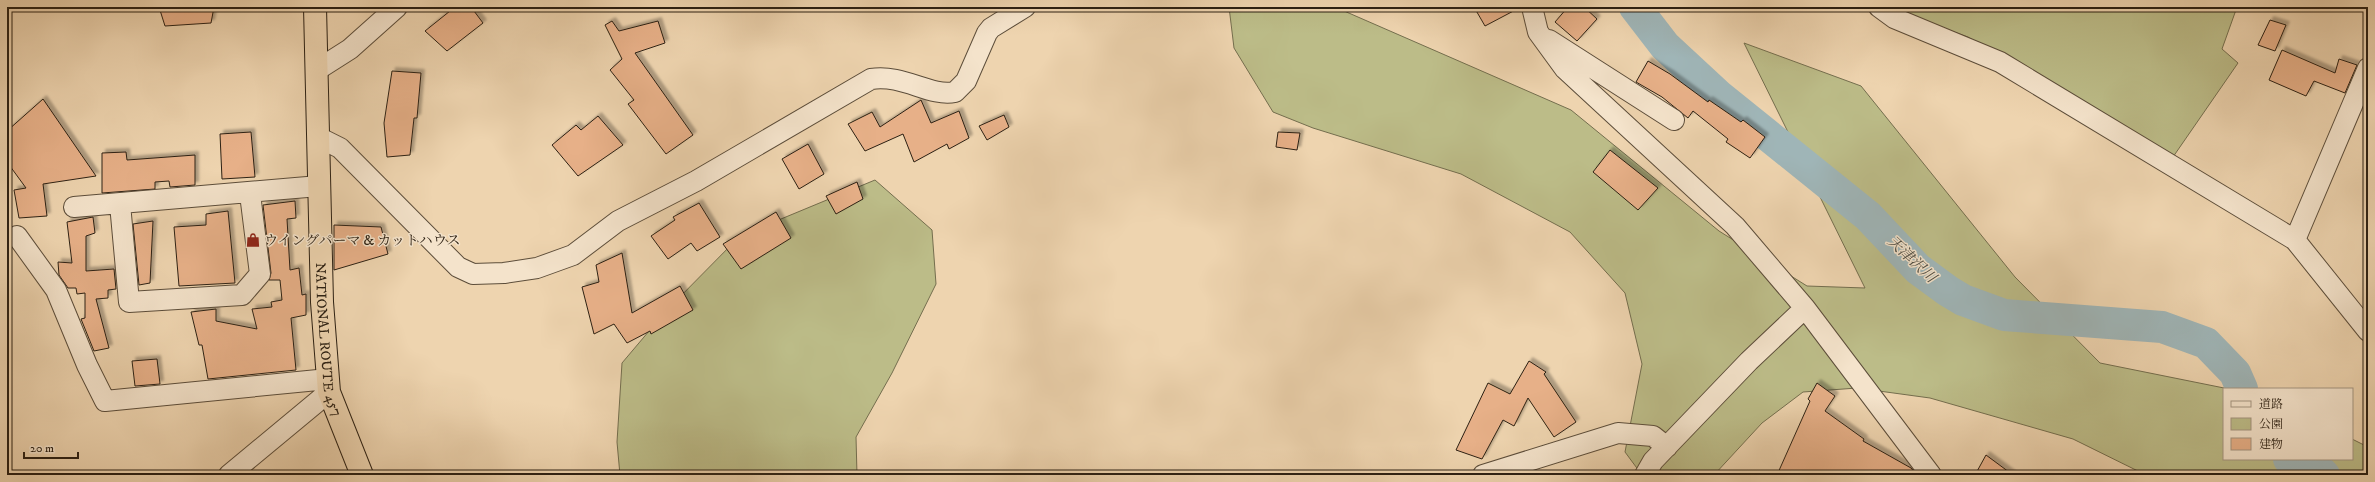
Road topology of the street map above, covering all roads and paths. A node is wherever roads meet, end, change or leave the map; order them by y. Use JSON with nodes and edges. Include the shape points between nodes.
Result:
{"nodes":[{"id":1,"x":315,"y":7,"type":"edge"},
{"id":2,"x":397,"y":7,"type":"edge"},
{"id":3,"x":1025,"y":7,"type":"edge"},
{"id":4,"x":1532,"y":7,"type":"edge"},
{"id":5,"x":1879,"y":7,"type":"edge"},
{"id":6,"x":1538,"y":32,"type":"junction"},
{"id":7,"x":2368,"y":68,"type":"edge"},
{"id":8,"x":317,"y":70,"type":"junction"},
{"id":9,"x":1674,"y":120,"type":"dead end"},
{"id":10,"x":318,"y":137,"type":"junction"},
{"id":11,"x":319,"y":186,"type":"junction"},
{"id":12,"x":250,"y":194,"type":"junction"},
{"id":13,"x":120,"y":204,"type":"junction"},
{"id":14,"x":74,"y":208,"type":"dead end"},
{"id":15,"x":17,"y":236,"type":"dead end"},
{"id":16,"x":2295,"y":240,"type":"junction"},
{"id":17,"x":1805,"y":308,"type":"junction"},
{"id":18,"x":2368,"y":331,"type":"edge"},
{"id":19,"x":328,"y":385,"type":"junction"},
{"id":20,"x":1667,"y":447,"type":"junction"},
{"id":21,"x":229,"y":475,"type":"edge"},
{"id":22,"x":362,"y":475,"type":"edge"},
{"id":23,"x":1483,"y":475,"type":"edge"},
{"id":24,"x":1645,"y":475,"type":"edge"},
{"id":25,"x":1931,"y":475,"type":"edge"}],
"edges":[{"from":1,"to":8,"type":"highway","name":"NATIONAL ROUTE 457"},
{"from":2,"to":8,"type":"street","via":[[350,49]]},
{"from":3,"to":10,"type":"street","via":[[991,28],[966,81],[955,92],[938,93],[896,79],[871,79],[696,181],[618,221],[573,255],[537,268],[473,274],[458,268],[340,148]]},
{"from":4,"to":6,"type":"street"},
{"from":5,"to":16,"type":"street","via":[[1894,18],[2000,62]]},
{"from":6,"to":9,"type":"street"},
{"from":6,"to":17,"type":"street","via":[[1565,69],[1735,226]]},
{"from":7,"to":16,"type":"street"},
{"from":8,"to":10,"type":"highway","name":"NATIONAL ROUTE 457"},
{"from":10,"to":11,"type":"highway","name":"NATIONAL ROUTE 457"},
{"from":11,"to":12,"type":"street"},
{"from":11,"to":19,"type":"highway","name":"NATIONAL ROUTE 457","via":[[322,302]]},
{"from":12,"to":13,"type":"street"},
{"from":12,"to":13,"type":"street","via":[[260,274],[242,295],[129,302]]},
{"from":13,"to":14,"type":"street"},
{"from":15,"to":19,"type":"street","via":[[56,290],[105,401]]},
{"from":16,"to":18,"type":"street"},
{"from":17,"to":20,"type":"street","via":[[1749,360]]},
{"from":17,"to":25,"type":"street"},
{"from":19,"to":21,"type":"street"},
{"from":19,"to":22,"type":"highway","name":"NATIONAL ROUTE 457"},
{"from":20,"to":23,"type":"street","via":[[1653,436],[1618,433]]},
{"from":20,"to":24,"type":"street","via":[[1653,461]]}]}
